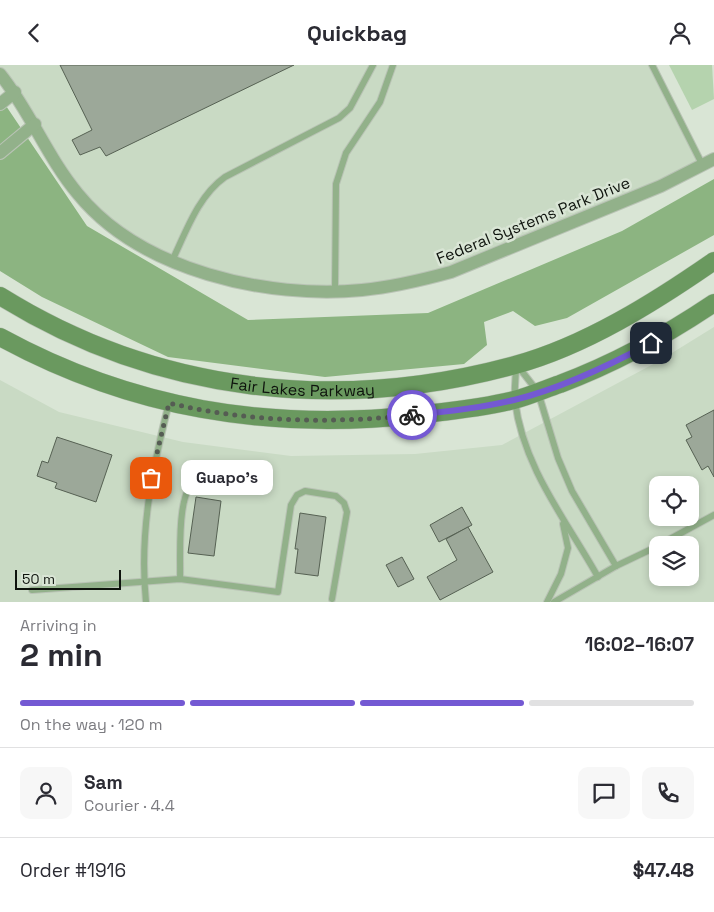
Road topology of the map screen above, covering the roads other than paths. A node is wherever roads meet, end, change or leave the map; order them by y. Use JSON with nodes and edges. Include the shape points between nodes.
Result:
{"nodes":[{"id":1,"x":373,"y":65,"type":"edge"},
{"id":2,"x":393,"y":65,"type":"edge"},
{"id":3,"x":652,"y":65,"type":"edge"},
{"id":4,"x":0,"y":74,"type":"edge"},
{"id":5,"x":15,"y":93,"type":"junction"},
{"id":6,"x":0,"y":104,"type":"edge"},
{"id":7,"x":35,"y":124,"type":"junction"},
{"id":8,"x":0,"y":153,"type":"edge"},
{"id":9,"x":708,"y":162,"type":"edge"},
{"id":10,"x":172,"y":261,"type":"junction"},
{"id":11,"x":714,"y":261,"type":"edge"},
{"id":12,"x":335,"y":291,"type":"junction"},
{"id":13,"x":0,"y":297,"type":"edge"},
{"id":14,"x":714,"y":303,"type":"edge"},
{"id":15,"x":0,"y":337,"type":"edge"},
{"id":16,"x":516,"y":365,"type":"junction"},
{"id":17,"x":538,"y":392,"type":"junction"},
{"id":18,"x":515,"y":400,"type":"junction"},
{"id":19,"x":169,"y":403,"type":"junction"},
{"id":20,"x":242,"y":481,"type":"dead end"},
{"id":21,"x":714,"y":515,"type":"edge"},
{"id":22,"x":562,"y":520,"type":"junction"},
{"id":23,"x":675,"y":536,"type":"edge"},
{"id":24,"x":649,"y":550,"type":"edge"},
{"id":25,"x":616,"y":566,"type":"junction"},
{"id":26,"x":598,"y":577,"type":"junction"},
{"id":27,"x":180,"y":579,"type":"junction"},
{"id":28,"x":144,"y":583,"type":"junction"},
{"id":29,"x":32,"y":590,"type":"dead end"},
{"id":30,"x":332,"y":599,"type":"dead end"},
{"id":31,"x":146,"y":602,"type":"edge"},
{"id":32,"x":547,"y":602,"type":"edge"},
{"id":33,"x":554,"y":602,"type":"edge"}],
"edges":[{"from":1,"to":10,"type":"lane","via":[[350,108],[338,118],[212,186]]},
{"from":2,"to":12,"type":"lane","via":[[380,102],[346,153],[336,184]]},
{"from":3,"to":9,"type":"lane"},
{"from":4,"to":5,"type":"street","name":"Federal Systems Park Drive"},
{"from":5,"to":6,"type":"street"},
{"from":5,"to":7,"type":"street","name":"Federal Systems Park Drive"},
{"from":7,"to":8,"type":"street"},
{"from":7,"to":10,"type":"street","name":"Federal Systems Park Drive","via":[[68,182],[92,210],[127,239]]},
{"from":9,"to":12,"type":"street","name":"Federal Systems Park Drive","via":[[576,223],[451,272],[392,286]]},
{"from":10,"to":12,"type":"street","name":"Federal Systems Park Drive","via":[[199,271],[268,287]]},
{"from":11,"to":16,"type":"main road","name":"Fair Lakes Parkway","via":[[638,311]]},
{"from":13,"to":16,"type":"main road","name":"Fair Lakes Parkway","via":[[104,349],[158,367],[224,383],[298,391],[346,391],[404,387]]},
{"from":14,"to":17,"type":"main road","name":"Fair Lakes Parkway","via":[[624,358]]},
{"from":15,"to":19,"type":"main road","name":"Fair Lakes Parkway","via":[[68,370]]},
{"from":16,"to":17,"type":"lane"},
{"from":16,"to":18,"type":"lane"},
{"from":17,"to":18,"type":"main road","name":"Fair Lakes Parkway"},
{"from":17,"to":25,"type":"lane","via":[[558,458],[572,491]]},
{"from":18,"to":19,"type":"main road","name":"Fair Lakes Parkway","via":[[459,410],[320,421],[270,419]]},
{"from":18,"to":22,"type":"lane","via":[[522,434],[549,500]]},
{"from":19,"to":28,"type":"lane","via":[[151,478],[142,550]]},
{"from":20,"to":27,"type":"lane","via":[[200,477],[190,483],[185,493],[182,516]]},
{"from":21,"to":23,"type":"lane"},
{"from":22,"to":26,"type":"lane"},
{"from":22,"to":32,"type":"lane","via":[[568,548],[561,574]]},
{"from":24,"to":25,"type":"lane"},
{"from":25,"to":26,"type":"lane"},
{"from":26,"to":33,"type":"lane"},
{"from":27,"to":28,"type":"lane"},
{"from":27,"to":30,"type":"lane","via":[[278,592],[291,505],[297,495],[305,491],[336,497],[344,503],[347,512]]},
{"from":28,"to":29,"type":"lane"},
{"from":28,"to":31,"type":"lane"}]}
